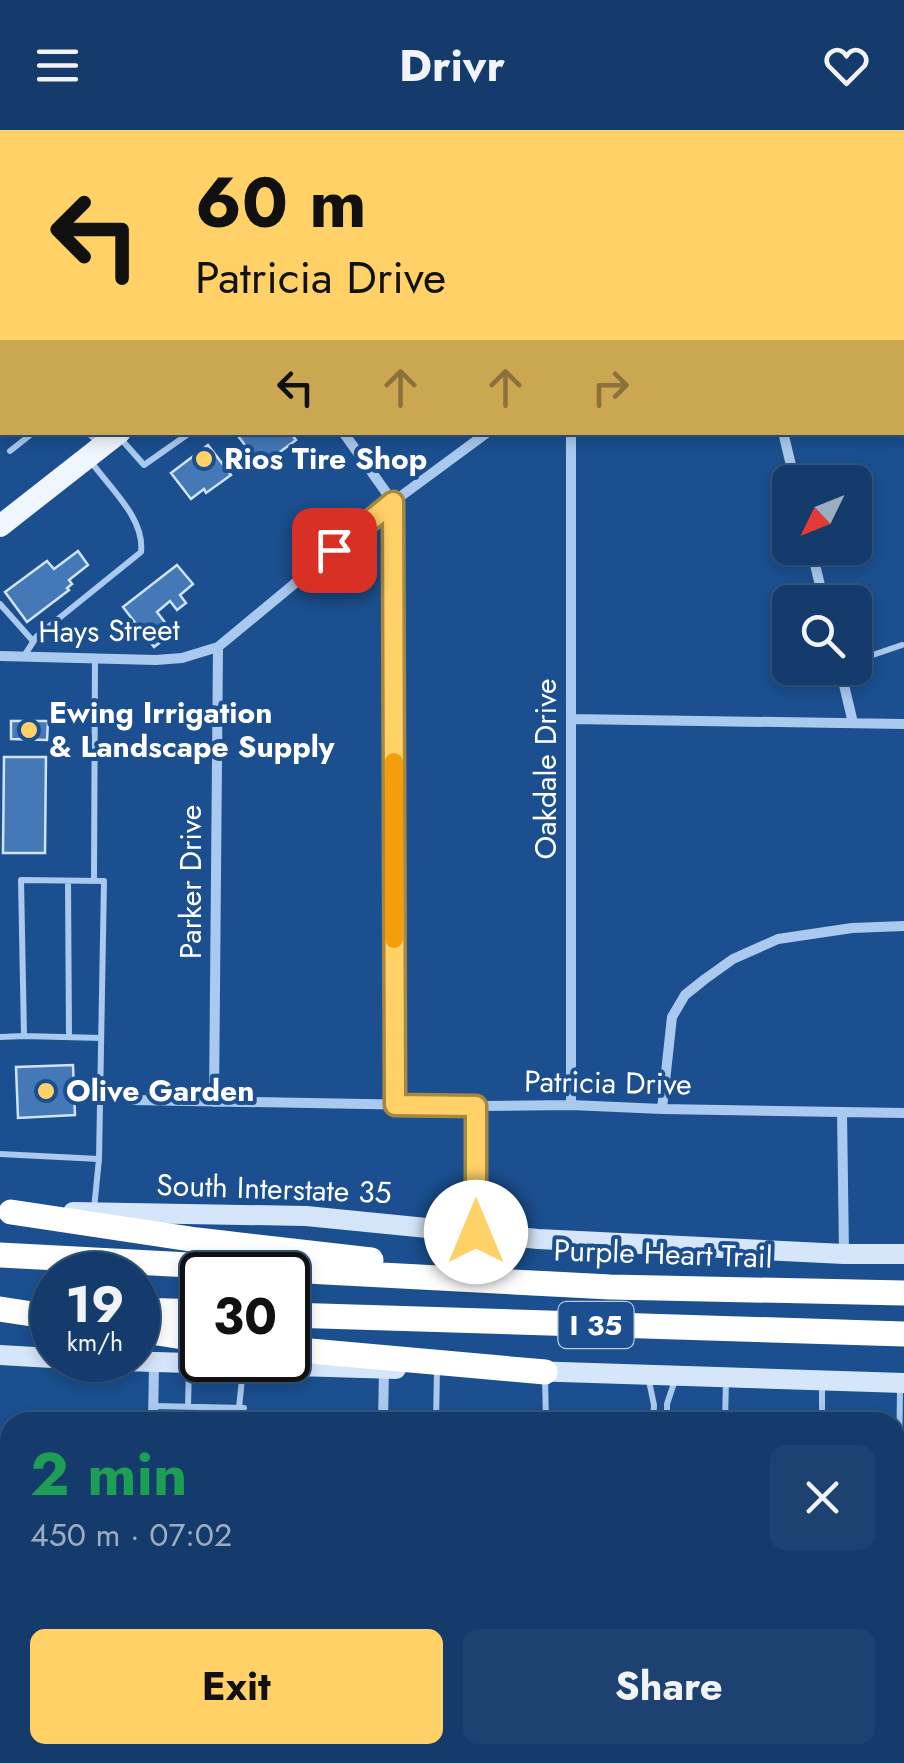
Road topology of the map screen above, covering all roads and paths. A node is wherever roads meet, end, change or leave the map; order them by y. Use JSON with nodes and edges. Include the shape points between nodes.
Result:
{"nodes":[{"id":1,"x":30,"y":435,"type":"edge"},
{"id":2,"x":187,"y":435,"type":"edge"},
{"id":3,"x":345,"y":435,"type":"edge"},
{"id":4,"x":484,"y":435,"type":"edge"},
{"id":5,"x":571,"y":435,"type":"edge"},
{"id":6,"x":783,"y":435,"type":"edge"},
{"id":7,"x":103,"y":441,"type":"edge"},
{"id":8,"x":10,"y":451,"type":"dead end"},
{"id":9,"x":791,"y":465,"type":"edge"},
{"id":10,"x":393,"y":502,"type":"junction"},
{"id":11,"x":0,"y":526,"type":"edge"},
{"id":12,"x":0,"y":604,"type":"edge"},
{"id":13,"x":34,"y":641,"type":"junction"},
{"id":14,"x":902,"y":645,"type":"edge"},
{"id":15,"x":218,"y":648,"type":"junction"},
{"id":16,"x":872,"y":655,"type":"edge"},
{"id":17,"x":0,"y":656,"type":"edge"},
{"id":18,"x":23,"y":658,"type":"junction"},
{"id":19,"x":95,"y":660,"type":"junction"},
{"id":20,"x":844,"y":685,"type":"edge"},
{"id":21,"x":571,"y":719,"type":"junction"},
{"id":22,"x":854,"y":723,"type":"junction"},
{"id":23,"x":904,"y":724,"type":"edge"},
{"id":24,"x":68,"y":881,"type":"junction"},
{"id":25,"x":94,"y":881,"type":"junction"},
{"id":26,"x":904,"y":926,"type":"edge"},
{"id":27,"x":24,"y":1036,"type":"junction"},
{"id":28,"x":0,"y":1037,"type":"edge"},
{"id":29,"x":69,"y":1037,"type":"junction"},
{"id":30,"x":101,"y":1038,"type":"junction"},
{"id":31,"x":132,"y":1100,"type":"dead end"},
{"id":32,"x":214,"y":1102,"type":"junction"},
{"id":33,"x":395,"y":1105,"type":"junction"},
{"id":34,"x":572,"y":1105,"type":"junction"},
{"id":35,"x":476,"y":1106,"type":"junction"},
{"id":36,"x":662,"y":1109,"type":"junction"},
{"id":37,"x":842,"y":1112,"type":"junction"},
{"id":38,"x":904,"y":1113,"type":"edge"},
{"id":39,"x":0,"y":1154,"type":"edge"},
{"id":40,"x":98,"y":1159,"type":"junction"},
{"id":41,"x":6,"y":1211,"type":"edge"},
{"id":42,"x":94,"y":1213,"type":"junction"},
{"id":43,"x":476,"y":1232,"type":"junction"},
{"id":44,"x":844,"y":1254,"type":"junction"},
{"id":45,"x":904,"y":1254,"type":"edge"},
{"id":46,"x":0,"y":1255,"type":"edge"},
{"id":47,"x":610,"y":1287,"type":"junction"},
{"id":48,"x":904,"y":1293,"type":"edge"},
{"id":49,"x":0,"y":1307,"type":"edge"},
{"id":50,"x":30,"y":1307,"type":"edge"},
{"id":51,"x":30,"y":1313,"type":"edge"},
{"id":52,"x":310,"y":1316,"type":"edge"},
{"id":53,"x":904,"y":1334,"type":"edge"},
{"id":54,"x":310,"y":1351,"type":"edge"},
{"id":55,"x":0,"y":1355,"type":"edge"},
{"id":56,"x":30,"y":1357,"type":"edge"},
{"id":57,"x":310,"y":1367,"type":"edge"},
{"id":58,"x":384,"y":1369,"type":"junction"},
{"id":59,"x":437,"y":1370,"type":"junction"},
{"id":60,"x":544,"y":1372,"type":"junction"},
{"id":61,"x":648,"y":1375,"type":"junction"},
{"id":62,"x":676,"y":1376,"type":"junction"},
{"id":63,"x":726,"y":1377,"type":"junction"},
{"id":64,"x":822,"y":1380,"type":"junction"},
{"id":65,"x":154,"y":1382,"type":"edge"},
{"id":66,"x":189,"y":1382,"type":"edge"},
{"id":67,"x":243,"y":1382,"type":"edge"},
{"id":68,"x":902,"y":1383,"type":"edge"},
{"id":69,"x":153,"y":1406,"type":"junction"},
{"id":70,"x":188,"y":1406,"type":"junction"},
{"id":71,"x":153,"y":1412,"type":"edge"},
{"id":72,"x":382,"y":1412,"type":"edge"},
{"id":73,"x":436,"y":1412,"type":"edge"},
{"id":74,"x":546,"y":1412,"type":"edge"},
{"id":75,"x":654,"y":1412,"type":"edge"},
{"id":76,"x":667,"y":1412,"type":"edge"},
{"id":77,"x":725,"y":1412,"type":"edge"},
{"id":78,"x":822,"y":1412,"type":"edge"},
{"id":79,"x":899,"y":1412,"type":"edge"}],
"edges":[{"from":1,"to":8,"type":"lane"},
{"from":2,"to":7,"type":"lane","via":[[144,465]]},
{"from":3,"to":10,"type":"street"},
{"from":4,"to":10,"type":"street"},
{"from":5,"to":21,"type":"street","name":"Oakdale Drive"},
{"from":6,"to":9,"type":"street"},
{"from":7,"to":11,"type":"main road"},
{"from":7,"to":13,"type":"lane","via":[[137,523],[141,552]]},
{"from":10,"to":15,"type":"street"},
{"from":10,"to":33,"type":"street"},
{"from":12,"to":13,"type":"lane"},
{"from":13,"to":18,"type":"lane"},
{"from":14,"to":16,"type":"lane"},
{"from":15,"to":19,"type":"street","name":"Hays Street","via":[[182,658]]},
{"from":15,"to":32,"type":"street","name":"Parker Drive"},
{"from":17,"to":18,"type":"street","name":"Hays Street"},
{"from":18,"to":19,"type":"street","name":"Hays Street"},
{"from":19,"to":25,"type":"lane"},
{"from":20,"to":22,"type":"street"},
{"from":21,"to":22,"type":"street"},
{"from":21,"to":34,"type":"street","name":"Oakdale Drive"},
{"from":22,"to":23,"type":"street"},
{"from":24,"to":25,"type":"lane"},
{"from":24,"to":27,"type":"lane","via":[[21,880]]},
{"from":24,"to":29,"type":"lane"},
{"from":25,"to":30,"type":"lane","via":[[104,882]]},
{"from":26,"to":36,"type":"street","via":[[778,939],[706,979],[672,1017]]},
{"from":27,"to":28,"type":"lane"},
{"from":27,"to":29,"type":"lane"},
{"from":29,"to":30,"type":"lane"},
{"from":30,"to":40,"type":"lane"},
{"from":31,"to":32,"type":"street","name":"Patricia Drive"},
{"from":32,"to":33,"type":"street","name":"Patricia Drive"},
{"from":33,"to":35,"type":"street","name":"Patricia Drive"},
{"from":34,"to":35,"type":"street","name":"Patricia Drive"},
{"from":34,"to":36,"type":"street","name":"Patricia Drive"},
{"from":35,"to":43,"type":"street"},
{"from":36,"to":37,"type":"street","name":"Patricia Drive"},
{"from":37,"to":38,"type":"street","name":"Patricia Drive"},
{"from":37,"to":44,"type":"street"},
{"from":39,"to":40,"type":"lane"},
{"from":40,"to":42,"type":"lane"},
{"from":41,"to":42,"type":"main road","name":"South Interstate 35"},
{"from":41,"to":47,"type":"highway"},
{"from":42,"to":43,"type":"main road","name":"South Interstate 35","via":[[306,1216]]},
{"from":43,"to":44,"type":"main road","name":"South Interstate 35"},
{"from":44,"to":45,"type":"main road","name":"South Interstate 35"},
{"from":46,"to":47,"type":"highway","name":"Purple Heart Trail","number":"I 35"},
{"from":47,"to":48,"type":"highway","name":"Purple Heart Trail","number":"I 35"},
{"from":49,"to":50,"type":"highway"},
{"from":49,"to":51,"type":"highway"},
{"from":52,"to":53,"type":"highway","number":"I 35"},
{"from":54,"to":60,"type":"highway"},
{"from":55,"to":56,"type":"main road"},
{"from":57,"to":58,"type":"main road"},
{"from":58,"to":59,"type":"main road"},
{"from":58,"to":72,"type":"street"},
{"from":59,"to":60,"type":"main road"},
{"from":59,"to":73,"type":"lane"},
{"from":60,"to":61,"type":"main road"},
{"from":60,"to":74,"type":"lane"},
{"from":61,"to":62,"type":"main road"},
{"from":61,"to":75,"type":"lane"},
{"from":62,"to":63,"type":"main road"},
{"from":62,"to":76,"type":"lane"},
{"from":63,"to":64,"type":"main road"},
{"from":63,"to":77,"type":"lane"},
{"from":64,"to":68,"type":"main road"},
{"from":64,"to":78,"type":"lane"},
{"from":65,"to":69,"type":"street"},
{"from":66,"to":70,"type":"lane"},
{"from":67,"to":70,"type":"lane","via":[[242,1408]]},
{"from":68,"to":79,"type":"lane"},
{"from":69,"to":70,"type":"lane"},
{"from":69,"to":71,"type":"street"}]}
